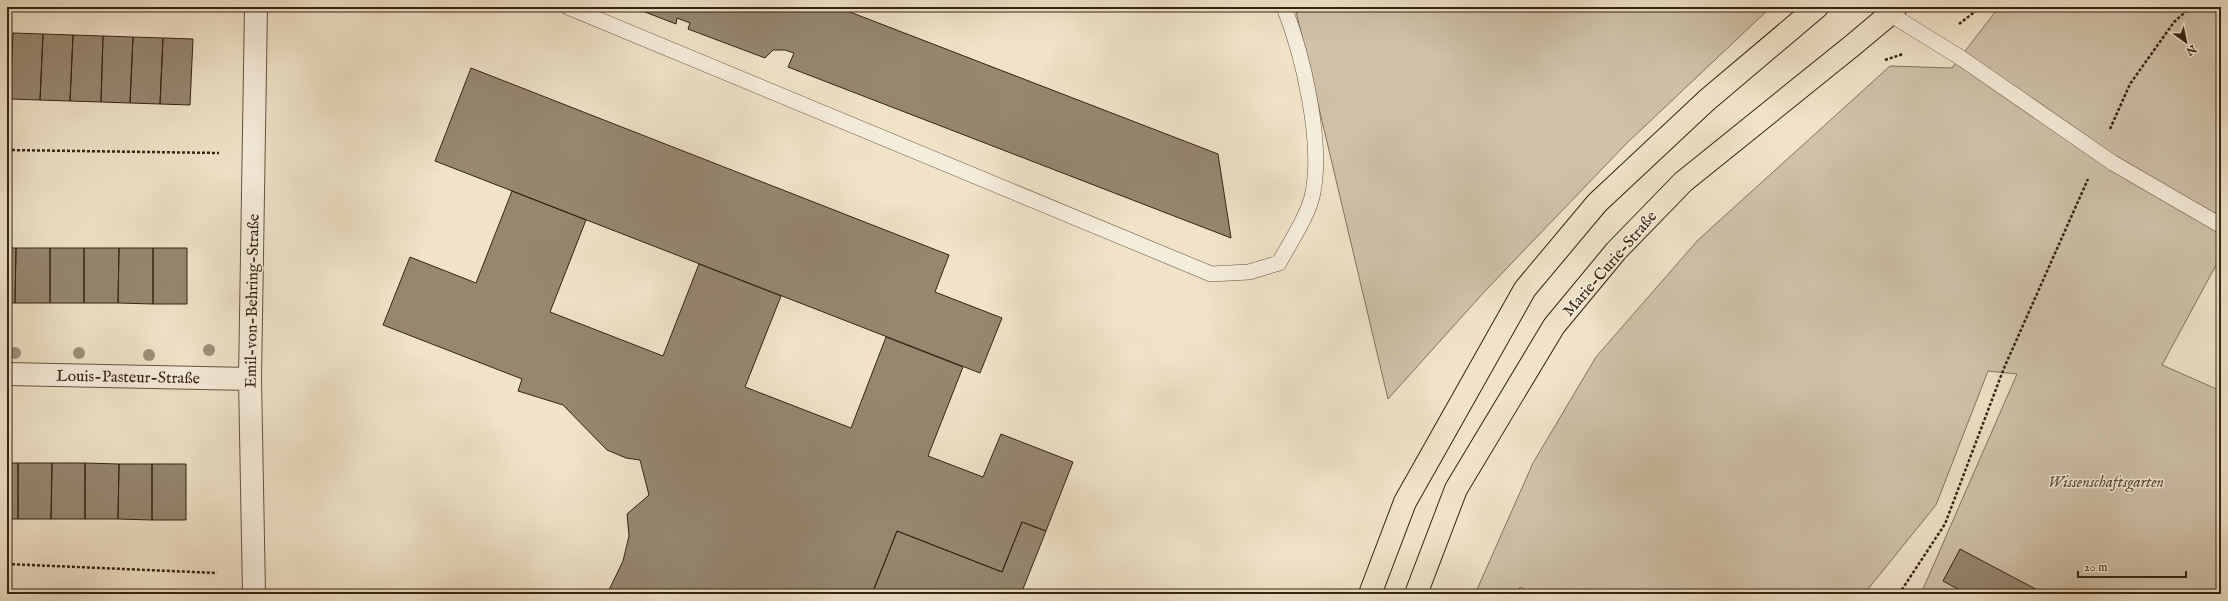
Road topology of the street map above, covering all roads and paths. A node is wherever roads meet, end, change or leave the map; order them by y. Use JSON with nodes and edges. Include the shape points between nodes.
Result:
{"nodes":[{"id":1,"x":256,"y":7,"type":"edge"},
{"id":2,"x":568,"y":7,"type":"edge"},
{"id":3,"x":1284,"y":7,"type":"edge"},
{"id":4,"x":1818,"y":7,"type":"edge"},
{"id":5,"x":2191,"y":7,"type":"edge"},
{"id":6,"x":1893,"y":11,"type":"edge"},
{"id":7,"x":7,"y":150,"type":"edge"},
{"id":8,"x":219,"y":153,"type":"dead end"},
{"id":9,"x":2100,"y":154,"type":"junction"},
{"id":10,"x":2220,"y":225,"type":"dead end"},
{"id":11,"x":7,"y":374,"type":"edge"},
{"id":12,"x":250,"y":379,"type":"junction"},
{"id":13,"x":7,"y":564,"type":"edge"},
{"id":14,"x":217,"y":573,"type":"dead end"},
{"id":15,"x":254,"y":594,"type":"edge"},
{"id":16,"x":1370,"y":594,"type":"edge"},
{"id":17,"x":1416,"y":594,"type":"edge"},
{"id":18,"x":1899,"y":594,"type":"edge"}],
"edges":[{"from":1,"to":12,"type":"street","name":"Emil-von-Behring-Straße"},
{"from":2,"to":3,"type":"lane","via":[[1211,274],[1249,272],[1279,263],[1300,225],[1314,192],[1314,137],[1306,87]]},
{"from":4,"to":16,"type":"main road","via":[[1707,100],[1597,203],[1525,289],[1405,502]]},
{"from":5,"to":9,"type":"path","via":[[2174,22],[2130,84]]},
{"from":6,"to":9,"type":"lane"},
{"from":6,"to":17,"type":"main road","name":"Marie-Curie-Straße","via":[[1683,182],[1616,251],[1559,320],[1456,489]]},
{"from":7,"to":8,"type":"path"},
{"from":9,"to":10,"type":"lane"},
{"from":9,"to":18,"type":"path","via":[[2004,368],[1945,524]]},
{"from":11,"to":12,"type":"street","name":"Louis-Pasteur-Straße"},
{"from":12,"to":15,"type":"street","name":"Emil-von-Behring-Straße"},
{"from":13,"to":14,"type":"path"}]}
